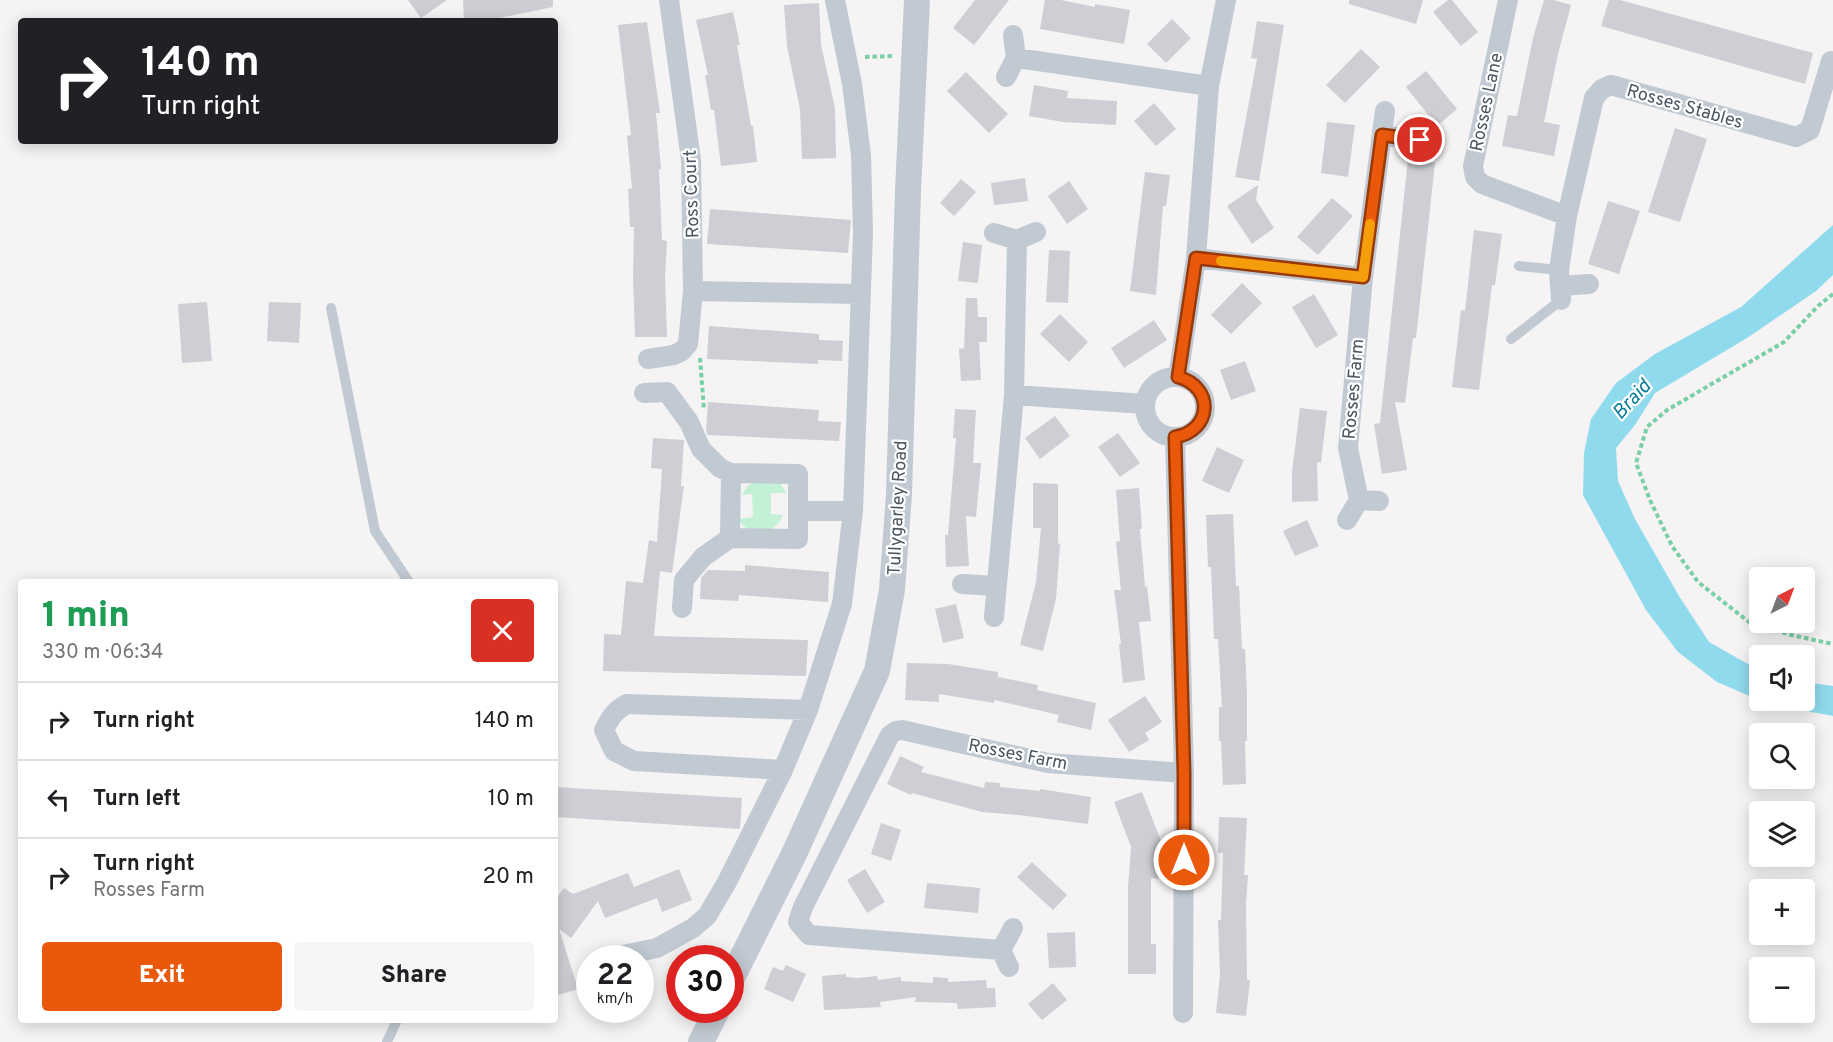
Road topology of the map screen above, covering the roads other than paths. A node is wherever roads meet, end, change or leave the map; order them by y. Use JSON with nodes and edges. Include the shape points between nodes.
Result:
{"nodes":[{"id":1,"x":669,"y":0,"type":"edge"},
{"id":2,"x":835,"y":0,"type":"edge"},
{"id":3,"x":917,"y":0,"type":"edge"},
{"id":4,"x":1226,"y":0,"type":"edge"},
{"id":5,"x":1508,"y":0,"type":"edge"},
{"id":6,"x":1013,"y":35,"type":"dead end"},
{"id":7,"x":1016,"y":58,"type":"junction"},
{"id":8,"x":1831,"y":61,"type":"dead end"},
{"id":9,"x":1006,"y":77,"type":"dead end"},
{"id":10,"x":1829,"y":82,"type":"edge"},
{"id":11,"x":1209,"y":86,"type":"junction"},
{"id":12,"x":1385,"y":111,"type":"dead end"},
{"id":13,"x":1382,"y":135,"type":"junction"},
{"id":14,"x":1420,"y":140,"type":"dead end"},
{"id":15,"x":1567,"y":216,"type":"junction"},
{"id":16,"x":1036,"y":231,"type":"dead end"},
{"id":17,"x":994,"y":233,"type":"dead end"},
{"id":18,"x":1017,"y":240,"type":"junction"},
{"id":19,"x":1196,"y":258,"type":"junction"},
{"id":20,"x":1519,"y":267,"type":"dead end"},
{"id":21,"x":1363,"y":277,"type":"junction"},
{"id":22,"x":1589,"y":284,"type":"dead end"},
{"id":23,"x":1560,"y":285,"type":"junction"},
{"id":24,"x":693,"y":291,"type":"junction"},
{"id":25,"x":860,"y":294,"type":"junction"},
{"id":26,"x":332,"y":308,"type":"dead end"},
{"id":27,"x":1511,"y":339,"type":"dead end"},
{"id":28,"x":648,"y":359,"type":"dead end"},
{"id":29,"x":1178,"y":377,"type":"junction"},
{"id":30,"x":644,"y":393,"type":"dead end"},
{"id":31,"x":1014,"y":395,"type":"junction"},
{"id":32,"x":1145,"y":404,"type":"junction"},
{"id":33,"x":1175,"y":437,"type":"junction"},
{"id":34,"x":731,"y":473,"type":"junction"},
{"id":35,"x":1359,"y":500,"type":"junction"},
{"id":36,"x":1379,"y":501,"type":"dead end"},
{"id":37,"x":798,"y":511,"type":"junction"},
{"id":38,"x":853,"y":511,"type":"junction"},
{"id":39,"x":1347,"y":520,"type":"dead end"},
{"id":40,"x":730,"y":538,"type":"junction"},
{"id":41,"x":406,"y":579,"type":"edge"},
{"id":42,"x":962,"y":584,"type":"dead end"},
{"id":43,"x":996,"y":586,"type":"junction"},
{"id":44,"x":682,"y":609,"type":"dead end"},
{"id":45,"x":994,"y":617,"type":"dead end"},
{"id":46,"x":808,"y":710,"type":"junction"},
{"id":47,"x":783,"y":770,"type":"junction"},
{"id":48,"x":1184,"y":773,"type":"junction"},
{"id":49,"x":1014,"y":927,"type":"dead end"},
{"id":50,"x":654,"y":949,"type":"edge"},
{"id":51,"x":744,"y":954,"type":"edge"},
{"id":52,"x":1183,"y":1013,"type":"dead end"},
{"id":53,"x":396,"y":1023,"type":"edge"},
{"id":54,"x":710,"y":1023,"type":"edge"},
{"id":55,"x":387,"y":1042,"type":"edge"},
{"id":56,"x":701,"y":1042,"type":"edge"}],
"edges":[{"from":1,"to":24,"type":"street","name":"Ross Court","via":[[691,160]]},
{"from":2,"to":25,"type":"street","via":[[861,155]]},
{"from":3,"to":51,"type":"street","name":"Tullygarley Road","via":[[892,590],[877,671]]},
{"from":4,"to":11,"type":"street"},
{"from":5,"to":15,"type":"street","name":"Rosses Lane","via":[[1473,166],[1475,177],[1482,184]]},
{"from":6,"to":7,"type":"street"},
{"from":7,"to":9,"type":"street"},
{"from":7,"to":11,"type":"street"},
{"from":8,"to":10,"type":"street","name":"Rosses Stables"},
{"from":10,"to":15,"type":"street","name":"Rosses Stables","via":[[1810,130],[1796,137],[1611,85],[1602,89],[1594,98]]},
{"from":11,"to":19,"type":"street"},
{"from":12,"to":13,"type":"street","name":"Rosses Farm"},
{"from":13,"to":14,"type":"street"},
{"from":13,"to":21,"type":"street","name":"Rosses Farm"},
{"from":15,"to":23,"type":"street","name":"Rosses Stables"},
{"from":16,"to":18,"type":"street"},
{"from":17,"to":18,"type":"street"},
{"from":18,"to":31,"type":"street"},
{"from":19,"to":21,"type":"street"},
{"from":19,"to":29,"type":"street"},
{"from":20,"to":23,"type":"lane"},
{"from":21,"to":35,"type":"street","name":"Rosses Farm","via":[[1348,448]]},
{"from":22,"to":23,"type":"street"},
{"from":23,"to":27,"type":"lane"},
{"from":24,"to":25,"type":"street"},
{"from":24,"to":28,"type":"street","name":"Ross Court","via":[[688,344],[674,355]]},
{"from":25,"to":38,"type":"street"},
{"from":26,"to":41,"type":"lane","via":[[375,531]]},
{"from":29,"to":32,"type":"street","via":[[1160,381]]},
{"from":29,"to":33,"type":"street","via":[[1188,380],[1202,394],[1204,414],[1193,430]]},
{"from":30,"to":34,"type":"street","via":[[667,392],[689,422],[701,449]]},
{"from":31,"to":32,"type":"street"},
{"from":31,"to":43,"type":"street"},
{"from":32,"to":33,"type":"street","via":[[1153,427]]},
{"from":33,"to":48,"type":"street"},
{"from":34,"to":37,"type":"street","via":[[798,474]]},
{"from":34,"to":40,"type":"street"},
{"from":35,"to":36,"type":"street"},
{"from":35,"to":39,"type":"street"},
{"from":37,"to":38,"type":"street"},
{"from":37,"to":40,"type":"street","via":[[798,539]]},
{"from":38,"to":46,"type":"street","via":[[842,604]]},
{"from":40,"to":44,"type":"street","via":[[703,557],[684,580]]},
{"from":42,"to":43,"type":"street"},
{"from":43,"to":45,"type":"street"},
{"from":46,"to":47,"type":"street"},
{"from":46,"to":47,"type":"street","via":[[627,704],[617,709],[604,730],[614,751],[634,761]]},
{"from":47,"to":50,"type":"street","via":[[707,916]]},
{"from":48,"to":49,"type":"street","name":"Rosses Farm","via":[[1048,763],[902,730],[890,735],[798,922],[809,934],[1005,958]]},
{"from":48,"to":52,"type":"street"},
{"from":53,"to":55,"type":"lane"},
{"from":54,"to":56,"type":"street"}]}
